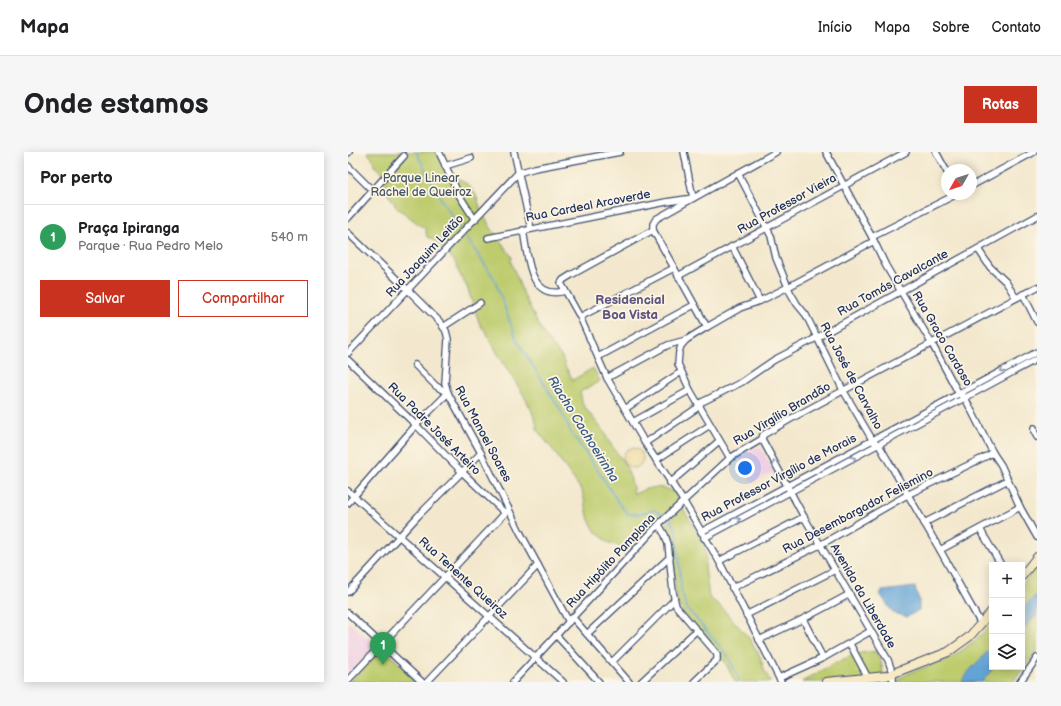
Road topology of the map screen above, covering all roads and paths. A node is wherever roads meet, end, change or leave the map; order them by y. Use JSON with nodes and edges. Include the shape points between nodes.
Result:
{"nodes":[{"id":1,"x":439,"y":152,"type":"edge"},
{"id":2,"x":514,"y":152,"type":"edge"},
{"id":3,"x":620,"y":152,"type":"edge"},
{"id":4,"x":684,"y":152,"type":"edge"},
{"id":5,"x":776,"y":152,"type":"edge"},
{"id":6,"x":826,"y":152,"type":"edge"},
{"id":7,"x":906,"y":152,"type":"edge"},
{"id":8,"x":936,"y":152,"type":"edge"},
{"id":9,"x":1034,"y":152,"type":"edge"},
{"id":10,"x":404,"y":156,"type":"dead end"},
{"id":11,"x":471,"y":158,"type":"dead end"},
{"id":12,"x":943,"y":164,"type":"edge"},
{"id":13,"x":348,"y":166,"type":"edge"},
{"id":14,"x":445,"y":166,"type":"junction"},
{"id":15,"x":518,"y":173,"type":"junction"},
{"id":16,"x":738,"y":173,"type":"junction"},
{"id":17,"x":977,"y":183,"type":"edge"},
{"id":18,"x":843,"y":185,"type":"junction"},
{"id":19,"x":372,"y":190,"type":"junction"},
{"id":20,"x":693,"y":198,"type":"junction"},
{"id":21,"x":946,"y":200,"type":"edge"},
{"id":22,"x":1037,"y":216,"type":"edge"},
{"id":23,"x":348,"y":218,"type":"edge"},
{"id":24,"x":472,"y":222,"type":"junction"},
{"id":25,"x":766,"y":227,"type":"junction"},
{"id":26,"x":653,"y":228,"type":"junction"},
{"id":27,"x":531,"y":229,"type":"junction"},
{"id":28,"x":523,"y":230,"type":"junction"},
{"id":29,"x":348,"y":233,"type":"edge"},
{"id":30,"x":488,"y":238,"type":"dead end"},
{"id":31,"x":873,"y":239,"type":"junction"},
{"id":32,"x":732,"y":246,"type":"junction"},
{"id":33,"x":978,"y":249,"type":"junction"},
{"id":34,"x":674,"y":268,"type":"junction"},
{"id":35,"x":678,"y":276,"type":"junction"},
{"id":36,"x":788,"y":287,"type":"junction"},
{"id":37,"x":1037,"y":287,"type":"edge"},
{"id":38,"x":408,"y":290,"type":"junction"},
{"id":39,"x":565,"y":291,"type":"junction"},
{"id":40,"x":901,"y":291,"type":"junction"},
{"id":41,"x":1023,"y":294,"type":"junction"},
{"id":42,"x":1016,"y":298,"type":"junction"},
{"id":43,"x":760,"y":301,"type":"junction"},
{"id":44,"x":480,"y":303,"type":"dead end"},
{"id":45,"x":694,"y":305,"type":"junction"},
{"id":46,"x":580,"y":317,"type":"junction"},
{"id":47,"x":1037,"y":322,"type":"edge"},
{"id":48,"x":443,"y":327,"type":"junction"},
{"id":49,"x":707,"y":327,"type":"junction"},
{"id":50,"x":818,"y":337,"type":"junction"},
{"id":51,"x":686,"y":340,"type":"junction"},
{"id":52,"x":932,"y":344,"type":"junction"},
{"id":53,"x":348,"y":353,"type":"edge"},
{"id":54,"x":1035,"y":356,"type":"edge"},
{"id":55,"x":598,"y":357,"type":"junction"},
{"id":56,"x":348,"y":360,"type":"edge"},
{"id":57,"x":415,"y":366,"type":"dead end"},
{"id":58,"x":681,"y":372,"type":"junction"},
{"id":59,"x":607,"y":378,"type":"junction"},
{"id":60,"x":690,"y":390,"type":"junction"},
{"id":61,"x":843,"y":390,"type":"junction"},
{"id":62,"x":448,"y":393,"type":"junction"},
{"id":63,"x":959,"y":394,"type":"junction"},
{"id":64,"x":966,"y":398,"type":"junction"},
{"id":65,"x":699,"y":405,"type":"junction"},
{"id":66,"x":625,"y":409,"type":"junction"},
{"id":67,"x":920,"y":418,"type":"junction"},
{"id":68,"x":632,"y":422,"type":"junction"},
{"id":69,"x":416,"y":425,"type":"junction"},
{"id":70,"x":710,"y":425,"type":"junction"},
{"id":71,"x":1034,"y":428,"type":"dead end"},
{"id":72,"x":1037,"y":437,"type":"edge"},
{"id":73,"x":762,"y":439,"type":"junction"},
{"id":74,"x":719,"y":441,"type":"junction"},
{"id":75,"x":873,"y":442,"type":"junction"},
{"id":76,"x":645,"y":443,"type":"junction"},
{"id":77,"x":879,"y":445,"type":"junction"},
{"id":78,"x":481,"y":453,"type":"junction"},
{"id":79,"x":993,"y":453,"type":"junction"},
{"id":80,"x":730,"y":458,"type":"junction"},
{"id":81,"x":656,"y":460,"type":"junction"},
{"id":82,"x":828,"y":468,"type":"junction"},
{"id":83,"x":462,"y":472,"type":"junction"},
{"id":84,"x":1008,"y":480,"type":"junction"},
{"id":85,"x":670,"y":483,"type":"junction"},
{"id":86,"x":789,"y":489,"type":"junction"},
{"id":87,"x":348,"y":491,"type":"edge"},
{"id":88,"x":907,"y":495,"type":"junction"},
{"id":89,"x":354,"y":496,"type":"junction"},
{"id":90,"x":684,"y":502,"type":"junction"},
{"id":91,"x":348,"y":503,"type":"edge"},
{"id":92,"x":1020,"y":507,"type":"junction"},
{"id":93,"x":507,"y":511,"type":"junction"},
{"id":94,"x":804,"y":517,"type":"junction"},
{"id":95,"x":924,"y":523,"type":"junction"},
{"id":96,"x":660,"y":524,"type":"junction"},
{"id":97,"x":980,"y":528,"type":"junction"},
{"id":98,"x":701,"y":532,"type":"junction"},
{"id":99,"x":399,"y":536,"type":"junction"},
{"id":100,"x":1037,"y":537,"type":"edge"},
{"id":101,"x":704,"y":538,"type":"junction"},
{"id":102,"x":820,"y":545,"type":"junction"},
{"id":103,"x":940,"y":550,"type":"junction"},
{"id":104,"x":670,"y":557,"type":"junction"},
{"id":105,"x":1037,"y":557,"type":"edge"},
{"id":106,"x":718,"y":561,"type":"junction"},
{"id":107,"x":999,"y":562,"type":"edge"},
{"id":108,"x":538,"y":565,"type":"junction"},
{"id":109,"x":835,"y":570,"type":"junction"},
{"id":110,"x":1025,"y":572,"type":"edge"},
{"id":111,"x":444,"y":577,"type":"junction"},
{"id":112,"x":732,"y":588,"type":"junction"},
{"id":113,"x":348,"y":592,"type":"edge"},
{"id":114,"x":850,"y":594,"type":"junction"},
{"id":115,"x":674,"y":600,"type":"junction"},
{"id":116,"x":348,"y":613,"type":"edge"},
{"id":117,"x":746,"y":615,"type":"junction"},
{"id":118,"x":989,"y":615,"type":"edge"},
{"id":119,"x":490,"y":616,"type":"junction"},
{"id":120,"x":803,"y":619,"type":"junction"},
{"id":121,"x":571,"y":620,"type":"junction"},
{"id":122,"x":981,"y":624,"type":"junction"},
{"id":123,"x":697,"y":630,"type":"junction"},
{"id":124,"x":871,"y":631,"type":"junction"},
{"id":125,"x":587,"y":634,"type":"junction"},
{"id":126,"x":556,"y":635,"type":"junction"},
{"id":127,"x":759,"y":640,"type":"junction"},
{"id":128,"x":850,"y":644,"type":"junction"},
{"id":129,"x":382,"y":645,"type":"junction"},
{"id":130,"x":535,"y":657,"type":"junction"},
{"id":131,"x":823,"y":658,"type":"junction"},
{"id":132,"x":1037,"y":658,"type":"edge"},
{"id":133,"x":612,"y":662,"type":"junction"},
{"id":134,"x":868,"y":678,"type":"junction"},
{"id":135,"x":893,"y":678,"type":"edge"},
{"id":136,"x":348,"y":680,"type":"edge"},
{"id":137,"x":780,"y":680,"type":"edge"},
{"id":138,"x":422,"y":682,"type":"edge"},
{"id":139,"x":427,"y":682,"type":"edge"},
{"id":140,"x":512,"y":682,"type":"edge"},
{"id":141,"x":564,"y":682,"type":"edge"},
{"id":142,"x":599,"y":682,"type":"edge"},
{"id":143,"x":629,"y":682,"type":"edge"},
{"id":144,"x":641,"y":682,"type":"edge"},
{"id":145,"x":694,"y":682,"type":"edge"},
{"id":146,"x":826,"y":682,"type":"edge"},
{"id":147,"x":1020,"y":682,"type":"edge"}],
"edges":[{"from":1,"to":14,"type":"street"},
{"from":2,"to":15,"type":"street"},
{"from":3,"to":15,"type":"street"},
{"from":4,"to":20,"type":"street"},
{"from":5,"to":16,"type":"street","name":"Rua Cardeal Arcoverde"},
{"from":6,"to":18,"type":"street","name":"Rua Graco Cardoso"},
{"from":7,"to":18,"type":"street","name":"Rua Professor Vieira"},
{"from":8,"to":12,"type":"street"},
{"from":9,"to":17,"type":"street"},
{"from":10,"to":19,"type":"street"},
{"from":11,"to":14,"type":"street"},
{"from":13,"to":19,"type":"street"},
{"from":14,"to":24,"type":"street"},
{"from":15,"to":24,"type":"street","name":"Rua Joaquim Leitão"},
{"from":15,"to":27,"type":"street"},
{"from":16,"to":20,"type":"street","name":"Rua Cardeal Arcoverde"},
{"from":16,"to":25,"type":"street","name":"Rua José de Carvalho"},
{"from":18,"to":25,"type":"street","name":"Rua Professor Vieira"},
{"from":18,"to":31,"type":"street","name":"Rua Graco Cardoso"},
{"from":19,"to":23,"type":"street"},
{"from":20,"to":26,"type":"street","name":"Rua Cardeal Arcoverde","via":[[656,219]]},
{"from":20,"to":27,"type":"street","name":"Rua Cardeal Arcoverde"},
{"from":21,"to":31,"type":"street"},
{"from":22,"to":33,"type":"street","name":"Rua Tomás Cavalcante"},
{"from":24,"to":38,"type":"street","name":"Rua Joaquim Leitão"},
{"from":25,"to":32,"type":"street","name":"Rua Professor Vieira"},
{"from":25,"to":36,"type":"street","name":"Rua José de Carvalho"},
{"from":26,"to":34,"type":"street"},
{"from":26,"to":39,"type":"street","name":"Rua Cardeal Arcoverde","via":[[563,280],[561,283]]},
{"from":27,"to":28,"type":"street","name":"Rua Cardeal Arcoverde"},
{"from":28,"to":30,"type":"street","name":"Rua Cardeal Arcoverde"},
{"from":28,"to":39,"type":"street","via":[[532,273],[537,284],[551,293]]},
{"from":29,"to":38,"type":"street"},
{"from":31,"to":36,"type":"street"},
{"from":31,"to":40,"type":"street","name":"Rua Graco Cardoso"},
{"from":32,"to":35,"type":"street","name":"Rua Professor Vieira"},
{"from":32,"to":43,"type":"street"},
{"from":33,"to":40,"type":"street","name":"Rua Tomás Cavalcante"},
{"from":33,"to":42,"type":"street"},
{"from":34,"to":35,"type":"street"},
{"from":34,"to":46,"type":"street"},
{"from":35,"to":45,"type":"street"},
{"from":36,"to":43,"type":"street"},
{"from":36,"to":50,"type":"street","name":"Rua José de Carvalho"},
{"from":37,"to":41,"type":"street","name":"Rua Virgílio Brandão"},
{"from":38,"to":48,"type":"street"},
{"from":38,"to":53,"type":"street","name":"Rua Joaquim Leitão"},
{"from":39,"to":46,"type":"street"},
{"from":40,"to":50,"type":"street","name":"Rua Tomás Cavalcante"},
{"from":40,"to":52,"type":"street","name":"Rua Graco Cardoso"},
{"from":41,"to":42,"type":"street","name":"Rua Virgílio Brandão"},
{"from":41,"to":47,"type":"street"},
{"from":42,"to":52,"type":"street","name":"Rua Virgílio Brandão"},
{"from":43,"to":49,"type":"street","via":[[740,308]]},
{"from":44,"to":48,"type":"street"},
{"from":45,"to":49,"type":"street"},
{"from":45,"to":55,"type":"street"},
{"from":46,"to":55,"type":"street"},
{"from":48,"to":62,"type":"street","name":"Rua Manoel Soares","via":[[447,335],[445,383]]},
{"from":49,"to":51,"type":"street"},
{"from":50,"to":61,"type":"street","name":"Rua José de Carvalho"},
{"from":50,"to":65,"type":"street","name":"Rua Tomás Cavalcante"},
{"from":51,"to":58,"type":"street","via":[[679,352],[678,364]]},
{"from":51,"to":59,"type":"street","via":[[668,345]]},
{"from":52,"to":61,"type":"street","name":"Rua Virgílio Brandão"},
{"from":52,"to":63,"type":"street","name":"Rua Graco Cardoso"},
{"from":54,"to":63,"type":"street","name":"Rua Professor Virgílio de Morais","one_way":true},
{"from":54,"to":64,"type":"street","name":"Rua Professor Virgílio de Morais"},
{"from":55,"to":59,"type":"street"},
{"from":56,"to":69,"type":"street","name":"Rua Padre José Arteiro"},
{"from":57,"to":62,"type":"street","via":[[436,386]]},
{"from":58,"to":60,"type":"street"},
{"from":58,"to":66,"type":"street"},
{"from":59,"to":66,"type":"street"},
{"from":60,"to":65,"type":"street"},
{"from":60,"to":68,"type":"street"},
{"from":61,"to":73,"type":"street","name":"Rua Virgílio Brandão","via":[[764,435]]},
{"from":61,"to":75,"type":"street","name":"Rua José de Carvalho"},
{"from":62,"to":69,"type":"street"},
{"from":62,"to":78,"type":"street","name":"Rua Manoel Soares"},
{"from":63,"to":64,"type":"street","name":"Rua Graco Cardoso"},
{"from":63,"to":67,"type":"street","name":"Rua Professor Virgílio de Morais"},
{"from":64,"to":67,"type":"street","name":"Rua Professor Virgílio de Morais"},
{"from":64,"to":79,"type":"street","name":"Rua Graco Cardoso"},
{"from":65,"to":70,"type":"street"},
{"from":65,"to":76,"type":"street","name":"Rua Tomás Cavalcante"},
{"from":66,"to":68,"type":"street"},
{"from":67,"to":75,"type":"street","name":"Rua Professor Virgílio de Morais"},
{"from":67,"to":77,"type":"street","name":"Rua Professor Virgílio de Morais"},
{"from":68,"to":76,"type":"street"},
{"from":69,"to":83,"type":"street","name":"Rua Padre José Arteiro"},
{"from":69,"to":89,"type":"street"},
{"from":70,"to":74,"type":"street"},
{"from":70,"to":81,"type":"street"},
{"from":71,"to":72,"type":"street"},
{"from":73,"to":80,"type":"street","name":"Rua Virgílio Brandão"},
{"from":86,"to":73,"type":"street","name":"Avenida da Liberdade","one_way":true},
{"from":74,"to":80,"type":"street"},
{"from":74,"to":85,"type":"street"},
{"from":75,"to":77,"type":"street","name":"Rua José de Carvalho"},
{"from":75,"to":82,"type":"street","name":"Rua Professor Virgílio de Morais"},
{"from":76,"to":81,"type":"street"},
{"from":82,"to":77,"type":"street","name":"Rua Professor Virgílio de Morais","one_way":true},
{"from":77,"to":88,"type":"street","name":"Rua José de Carvalho"},
{"from":78,"to":83,"type":"street"},
{"from":78,"to":93,"type":"street","name":"Rua Manoel Soares"},
{"from":79,"to":84,"type":"street","name":"Rua Graco Cardoso"},
{"from":79,"to":88,"type":"street","name":"Rua Desembargador Felismino"},
{"from":80,"to":90,"type":"street","name":"Rua Hipólito Pamplona"},
{"from":81,"to":85,"type":"street"},
{"from":82,"to":86,"type":"street","name":"Rua Professor Virgílio de Morais"},
{"from":83,"to":93,"type":"street","name":"Rua Padre José Arteiro"},
{"from":83,"to":99,"type":"street"},
{"from":84,"to":92,"type":"street","name":"Rua Graco Cardoso"},
{"from":84,"to":95,"type":"street"},
{"from":85,"to":90,"type":"street"},
{"from":86,"to":94,"type":"street","name":"Avenida da Liberdade"},
{"from":86,"to":98,"type":"street","name":"Rua Professor Virgílio de Morais"},
{"from":101,"to":86,"type":"street","name":"Rua Professor Virgílio de Morais","one_way":true},
{"from":87,"to":89,"type":"street","name":"Rua Tenente Queiroz"},
{"from":88,"to":95,"type":"street","name":"Rua José de Carvalho"},
{"from":88,"to":102,"type":"street","name":"Rua Desembargador Felismino"},
{"from":89,"to":91,"type":"street"},
{"from":89,"to":99,"type":"street","name":"Rua Tenente Queiroz"},
{"from":90,"to":96,"type":"street","name":"Rua Hipólito Pamplona"},
{"from":90,"to":98,"type":"street"},
{"from":92,"to":97,"type":"street"},
{"from":92,"to":100,"type":"street","name":"Rua Graco Cardoso"},
{"from":93,"to":108,"type":"street","name":"Rua Manoel Soares"},
{"from":93,"to":111,"type":"street"},
{"from":94,"to":102,"type":"street","name":"Avenida da Liberdade"},
{"from":94,"to":106,"type":"street"},
{"from":95,"to":103,"type":"street","name":"Rua José de Carvalho"},
{"from":96,"to":104,"type":"street","via":[[667,539]]},
{"from":96,"to":121,"type":"street","name":"Rua Hipólito Pamplona"},
{"from":97,"to":103,"type":"street"},
{"from":97,"to":107,"type":"street"},
{"from":98,"to":101,"type":"street"},
{"from":99,"to":111,"type":"street","name":"Rua Tenente Queiroz"},
{"from":99,"to":113,"type":"street"},
{"from":101,"to":106,"type":"street"},
{"from":102,"to":109,"type":"street","name":"Avenida da Liberdade"},
{"from":102,"to":112,"type":"street","name":"Rua Desembargador Felismino"},
{"from":103,"to":122,"type":"street","name":"Rua José de Carvalho"},
{"from":104,"to":115,"type":"street"},
{"from":104,"to":125,"type":"street"},
{"from":105,"to":110,"type":"main road"},
{"from":106,"to":112,"type":"street"},
{"from":108,"to":119,"type":"street"},
{"from":108,"to":121,"type":"street","name":"Rua Manoel Soares"},
{"from":109,"to":114,"type":"street","name":"Avenida da Liberdade"},
{"from":109,"to":117,"type":"street"},
{"from":111,"to":119,"type":"street","name":"Rua Tenente Queiroz"},
{"from":111,"to":129,"type":"street"},
{"from":112,"to":117,"type":"street"},
{"from":114,"to":120,"type":"street"},
{"from":114,"to":124,"type":"street","name":"Avenida da Liberdade"},
{"from":115,"to":123,"type":"street","via":[[678,610]]},
{"from":115,"to":133,"type":"street"},
{"from":116,"to":129,"type":"street"},
{"from":117,"to":127,"type":"street"},
{"from":118,"to":122,"type":"main road"},
{"from":119,"to":130,"type":"street","name":"Rua Tenente Queiroz"},
{"from":119,"to":139,"type":"street"},
{"from":120,"to":127,"type":"street"},
{"from":120,"to":131,"type":"street"},
{"from":121,"to":125,"type":"street","name":"Rua Manoel Soares"},
{"from":121,"to":126,"type":"street","name":"Rua Hipólito Pamplona"},
{"from":122,"to":135,"type":"main road","via":[[970,637],[948,652]]},
{"from":123,"to":144,"type":"street"},
{"from":123,"to":145,"type":"street","via":[[716,653],[717,660]]},
{"from":124,"to":128,"type":"street"},
{"from":124,"to":135,"type":"street","name":"Avenida da Liberdade","via":[[888,660]]},
{"from":125,"to":133,"type":"street","name":"Rua Manoel Soares"},
{"from":126,"to":130,"type":"street","name":"Rua Hipólito Pamplona"},
{"from":126,"to":142,"type":"street"},
{"from":127,"to":137,"type":"street"},
{"from":128,"to":131,"type":"street"},
{"from":128,"to":134,"type":"street"},
{"from":129,"to":136,"type":"street"},
{"from":129,"to":138,"type":"street"},
{"from":130,"to":140,"type":"street","name":"Rua Hipólito Pamplona"},
{"from":130,"to":141,"type":"street","name":"Rua Tenente Queiroz"},
{"from":131,"to":137,"type":"street"},
{"from":132,"to":147,"type":"street"},
{"from":133,"to":143,"type":"street","name":"Rua Manoel Soares"},
{"from":134,"to":135,"type":"main road"},
{"from":134,"to":146,"type":"main road"}]}
